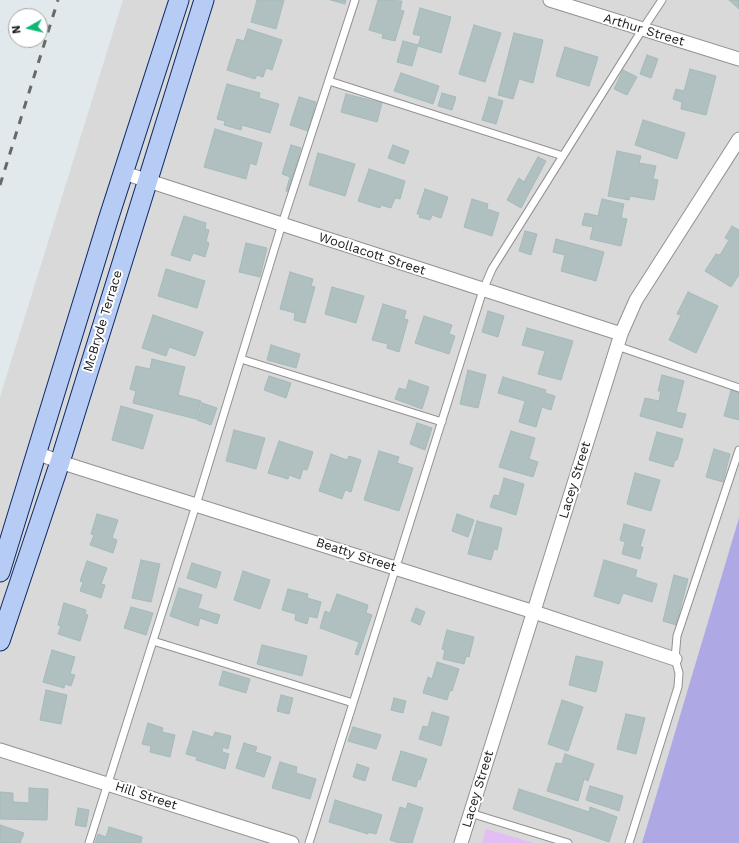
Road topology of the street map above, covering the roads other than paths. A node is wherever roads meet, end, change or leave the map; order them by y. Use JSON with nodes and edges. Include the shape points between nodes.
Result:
{"nodes":[{"id":1,"x":179,"y":0,"type":"edge"},
{"id":2,"x":204,"y":0,"type":"edge"},
{"id":3,"x":355,"y":0,"type":"edge"},
{"id":4,"x":550,"y":0,"type":"edge"},
{"id":5,"x":662,"y":0,"type":"edge"},
{"id":6,"x":642,"y":30,"type":"junction"},
{"id":7,"x":739,"y":59,"type":"edge"},
{"id":8,"x":329,"y":81,"type":"junction"},
{"id":9,"x":739,"y":139,"type":"edge"},
{"id":10,"x":564,"y":156,"type":"junction"},
{"id":11,"x":124,"y":173,"type":"junction"},
{"id":12,"x":147,"y":181,"type":"junction"},
{"id":13,"x":282,"y":224,"type":"junction"},
{"id":14,"x":483,"y":290,"type":"junction"},
{"id":15,"x":619,"y":340,"type":"junction"},
{"id":16,"x":241,"y":359,"type":"junction"},
{"id":17,"x":739,"y":388,"type":"edge"},
{"id":18,"x":442,"y":422,"type":"junction"},
{"id":19,"x":739,"y":450,"type":"edge"},
{"id":20,"x":37,"y":453,"type":"junction"},
{"id":21,"x":60,"y":462,"type":"junction"},
{"id":22,"x":196,"y":505,"type":"junction"},
{"id":23,"x":396,"y":568,"type":"junction"},
{"id":24,"x":0,"y":572,"type":"edge"},
{"id":25,"x":534,"y":612,"type":"junction"},
{"id":26,"x":0,"y":641,"type":"edge"},
{"id":27,"x":153,"y":641,"type":"junction"},
{"id":28,"x":675,"y":659,"type":"junction"},
{"id":29,"x":353,"y":703,"type":"junction"},
{"id":30,"x":0,"y":750,"type":"edge"},
{"id":31,"x":108,"y":784,"type":"junction"},
{"id":32,"x":470,"y":813,"type":"junction"},
{"id":33,"x":89,"y":843,"type":"edge"},
{"id":34,"x":292,"y":843,"type":"edge"},
{"id":35,"x":309,"y":843,"type":"edge"},
{"id":36,"x":461,"y":843,"type":"edge"},
{"id":37,"x":568,"y":843,"type":"edge"},
{"id":38,"x":629,"y":843,"type":"edge"}],
"edges":[{"from":1,"to":11,"type":"main road","name":"McBryde Terrace"},
{"from":2,"to":12,"type":"main road","name":"McBryde Terrace"},
{"from":3,"to":8,"type":"lane"},
{"from":4,"to":6,"type":"street","name":"Arthur Street"},
{"from":5,"to":6,"type":"lane"},
{"from":6,"to":7,"type":"street","name":"Arthur Street"},
{"from":6,"to":10,"type":"lane"},
{"from":8,"to":10,"type":"lane"},
{"from":8,"to":13,"type":"lane"},
{"from":9,"to":15,"type":"street","name":"Lacey Street","via":[[636,300]]},
{"from":10,"to":14,"type":"lane","via":[[492,269]]},
{"from":11,"to":12,"type":"street","name":"Woollacott Street"},
{"from":11,"to":20,"type":"main road","name":"McBryde Terrace"},
{"from":12,"to":13,"type":"street","name":"Woollacott Street"},
{"from":12,"to":21,"type":"main road","name":"McBryde Terrace"},
{"from":13,"to":14,"type":"street","name":"Woollacott Street"},
{"from":13,"to":16,"type":"lane"},
{"from":14,"to":15,"type":"street","name":"Woollacott Street"},
{"from":14,"to":18,"type":"lane"},
{"from":15,"to":17,"type":"lane"},
{"from":15,"to":25,"type":"street","name":"Lacey Street"},
{"from":16,"to":18,"type":"lane"},
{"from":16,"to":22,"type":"lane"},
{"from":18,"to":23,"type":"lane"},
{"from":19,"to":28,"type":"lane","via":[[676,636]]},
{"from":20,"to":21,"type":"street","name":"Beatty Street"},
{"from":20,"to":24,"type":"main road","name":"McBryde Terrace"},
{"from":21,"to":22,"type":"street","name":"Beatty Street"},
{"from":21,"to":26,"type":"main road","name":"McBryde Terrace"},
{"from":22,"to":23,"type":"street","name":"Beatty Street"},
{"from":22,"to":27,"type":"lane"},
{"from":23,"to":25,"type":"street","name":"Beatty Street"},
{"from":23,"to":29,"type":"lane"},
{"from":25,"to":28,"type":"street","name":"Beatty Street"},
{"from":25,"to":32,"type":"street","name":"Lacey Street"},
{"from":27,"to":29,"type":"lane"},
{"from":27,"to":31,"type":"lane"},
{"from":28,"to":38,"type":"lane","via":[[679,673],[678,687]]},
{"from":29,"to":35,"type":"lane"},
{"from":30,"to":31,"type":"street","name":"Hill Street"},
{"from":31,"to":33,"type":"lane"},
{"from":31,"to":34,"type":"street","name":"Hill Street"},
{"from":32,"to":36,"type":"street","name":"Lacey Street"},
{"from":32,"to":37,"type":"lane"}]}
